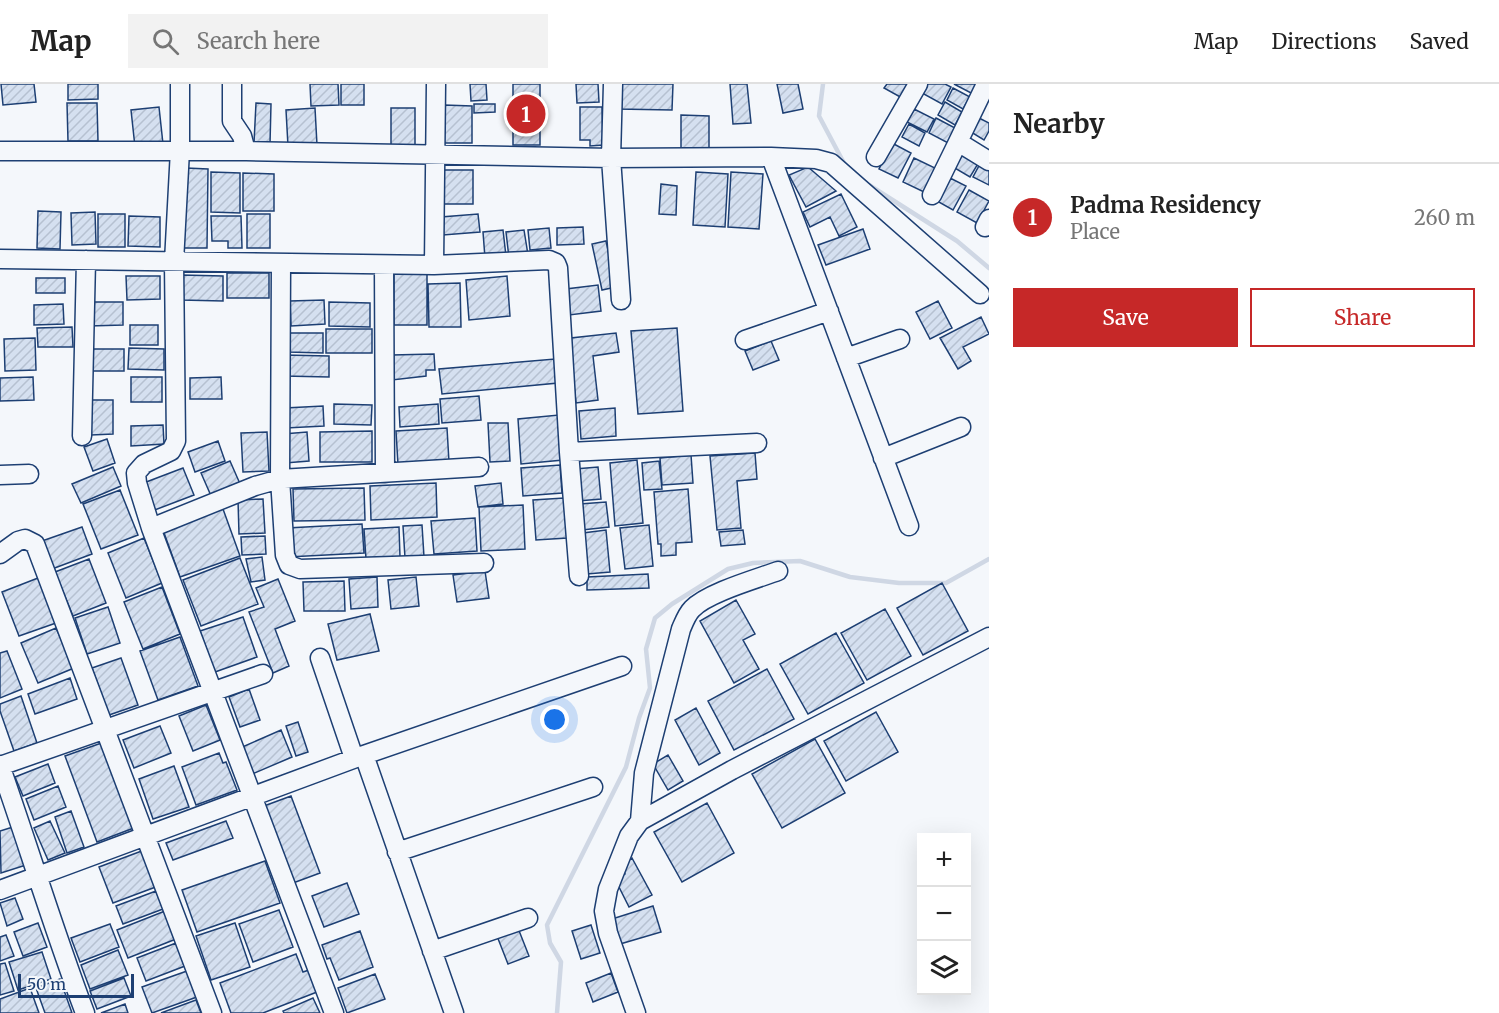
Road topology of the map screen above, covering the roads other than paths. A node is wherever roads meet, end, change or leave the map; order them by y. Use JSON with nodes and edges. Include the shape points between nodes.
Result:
{"nodes":[{"id":1,"x":180,"y":84,"type":"edge"},
{"id":2,"x":232,"y":84,"type":"edge"},
{"id":3,"x":436,"y":84,"type":"edge"},
{"id":4,"x":613,"y":84,"type":"edge"},
{"id":5,"x":918,"y":84,"type":"edge"},
{"id":6,"x":987,"y":86,"type":"edge"},
{"id":7,"x":958,"y":142,"type":"junction"},
{"id":8,"x":180,"y":150,"type":"junction"},
{"id":9,"x":0,"y":151,"type":"edge"},
{"id":10,"x":246,"y":151,"type":"junction"},
{"id":11,"x":435,"y":153,"type":"junction"},
{"id":12,"x":771,"y":157,"type":"junction"},
{"id":13,"x":611,"y":158,"type":"junction"},
{"id":14,"x":876,"y":158,"type":"dead end"},
{"id":15,"x":989,"y":161,"type":"edge"},
{"id":16,"x":932,"y":195,"type":"dead end"},
{"id":17,"x":0,"y":259,"type":"edge"},
{"id":18,"x":86,"y":260,"type":"junction"},
{"id":19,"x":174,"y":262,"type":"junction"},
{"id":20,"x":281,"y":263,"type":"junction"},
{"id":21,"x":384,"y":265,"type":"junction"},
{"id":22,"x":434,"y":265,"type":"junction"},
{"id":23,"x":981,"y":294,"type":"dead end"},
{"id":24,"x":621,"y":300,"type":"dead end"},
{"id":25,"x":829,"y":311,"type":"junction"},
{"id":26,"x":900,"y":339,"type":"dead end"},
{"id":27,"x":745,"y":340,"type":"dead end"},
{"id":28,"x":846,"y":358,"type":"junction"},
{"id":29,"x":961,"y":427,"type":"dead end"},
{"id":30,"x":82,"y":436,"type":"dead end"},
{"id":31,"x":757,"y":443,"type":"dead end"},
{"id":32,"x":568,"y":452,"type":"junction"},
{"id":33,"x":883,"y":458,"type":"junction"},
{"id":34,"x":479,"y":467,"type":"dead end"},
{"id":35,"x":385,"y":473,"type":"junction"},
{"id":36,"x":29,"y":474,"type":"dead end"},
{"id":37,"x":0,"y":475,"type":"edge"},
{"id":38,"x":280,"y":479,"type":"junction"},
{"id":39,"x":909,"y":526,"type":"dead end"},
{"id":40,"x":151,"y":528,"type":"junction"},
{"id":41,"x":0,"y":554,"type":"edge"},
{"id":42,"x":484,"y":563,"type":"dead end"},
{"id":43,"x":778,"y":571,"type":"dead end"},
{"id":44,"x":579,"y":576,"type":"dead end"},
{"id":45,"x":989,"y":637,"type":"edge"},
{"id":46,"x":320,"y":658,"type":"dead end"},
{"id":47,"x":622,"y":666,"type":"dead end"},
{"id":48,"x":263,"y":674,"type":"dead end"},
{"id":49,"x":213,"y":692,"type":"junction"},
{"id":50,"x":107,"y":730,"type":"junction"},
{"id":51,"x":359,"y":756,"type":"junction"},
{"id":52,"x":0,"y":765,"type":"edge"},
{"id":53,"x":593,"y":787,"type":"dead end"},
{"id":54,"x":252,"y":796,"type":"junction"},
{"id":55,"x":640,"y":821,"type":"junction"},
{"id":56,"x":146,"y":836,"type":"junction"},
{"id":57,"x":397,"y":852,"type":"junction"},
{"id":58,"x":38,"y":876,"type":"junction"},
{"id":59,"x":0,"y":890,"type":"edge"},
{"id":60,"x":528,"y":918,"type":"dead end"},
{"id":61,"x":432,"y":951,"type":"junction"},
{"id":62,"x":85,"y":1013,"type":"edge"},
{"id":63,"x":212,"y":1013,"type":"edge"},
{"id":64,"x":334,"y":1013,"type":"edge"},
{"id":65,"x":454,"y":1013,"type":"edge"},
{"id":66,"x":636,"y":1013,"type":"edge"}],
"edges":[{"from":1,"to":8,"type":"street"},
{"from":2,"to":10,"type":"street","via":[[232,122]]},
{"from":3,"to":11,"type":"street"},
{"from":4,"to":13,"type":"street"},
{"from":5,"to":14,"type":"street"},
{"from":6,"to":7,"type":"street"},
{"from":7,"to":15,"type":"street"},
{"from":7,"to":16,"type":"street"},
{"from":8,"to":9,"type":"street"},
{"from":8,"to":10,"type":"street"},
{"from":8,"to":19,"type":"street"},
{"from":10,"to":11,"type":"street"},
{"from":11,"to":13,"type":"street"},
{"from":11,"to":22,"type":"street"},
{"from":12,"to":13,"type":"street"},
{"from":12,"to":23,"type":"street","via":[[831,163]]},
{"from":12,"to":25,"type":"street"},
{"from":13,"to":24,"type":"street"},
{"from":17,"to":18,"type":"street"},
{"from":18,"to":19,"type":"street"},
{"from":18,"to":30,"type":"street"},
{"from":19,"to":20,"type":"street"},
{"from":19,"to":40,"type":"street","via":[[176,441],[171,451],[144,464],[136,473]]},
{"from":20,"to":21,"type":"street"},
{"from":20,"to":38,"type":"street"},
{"from":21,"to":22,"type":"street"},
{"from":21,"to":35,"type":"street"},
{"from":22,"to":32,"type":"street","via":[[549,260],[556,263]]},
{"from":25,"to":27,"type":"street"},
{"from":25,"to":28,"type":"street"},
{"from":26,"to":28,"type":"street"},
{"from":28,"to":33,"type":"street"},
{"from":29,"to":33,"type":"street"},
{"from":31,"to":32,"type":"street"},
{"from":32,"to":44,"type":"street"},
{"from":33,"to":39,"type":"street"},
{"from":34,"to":35,"type":"street"},
{"from":35,"to":38,"type":"street"},
{"from":36,"to":37,"type":"street"},
{"from":38,"to":40,"type":"street"},
{"from":38,"to":42,"type":"street","via":[[289,565],[300,569]]},
{"from":40,"to":49,"type":"street"},
{"from":41,"to":50,"type":"street","via":[[18,541],[25,539],[35,544]]},
{"from":43,"to":55,"type":"street","via":[[707,598],[686,617],[644,773]]},
{"from":45,"to":55,"type":"street"},
{"from":46,"to":51,"type":"street"},
{"from":47,"to":51,"type":"street"},
{"from":48,"to":49,"type":"street"},
{"from":49,"to":50,"type":"street"},
{"from":49,"to":54,"type":"street"},
{"from":50,"to":52,"type":"street"},
{"from":50,"to":56,"type":"street"},
{"from":51,"to":54,"type":"street"},
{"from":51,"to":57,"type":"street"},
{"from":52,"to":58,"type":"street"},
{"from":53,"to":57,"type":"street"},
{"from":54,"to":56,"type":"street"},
{"from":54,"to":64,"type":"street"},
{"from":55,"to":66,"type":"street","via":[[629,836],[608,889],[604,911]]},
{"from":56,"to":58,"type":"street"},
{"from":56,"to":63,"type":"street"},
{"from":57,"to":61,"type":"street"},
{"from":58,"to":59,"type":"street"},
{"from":58,"to":62,"type":"street"},
{"from":60,"to":61,"type":"street"},
{"from":61,"to":65,"type":"street"}]}
